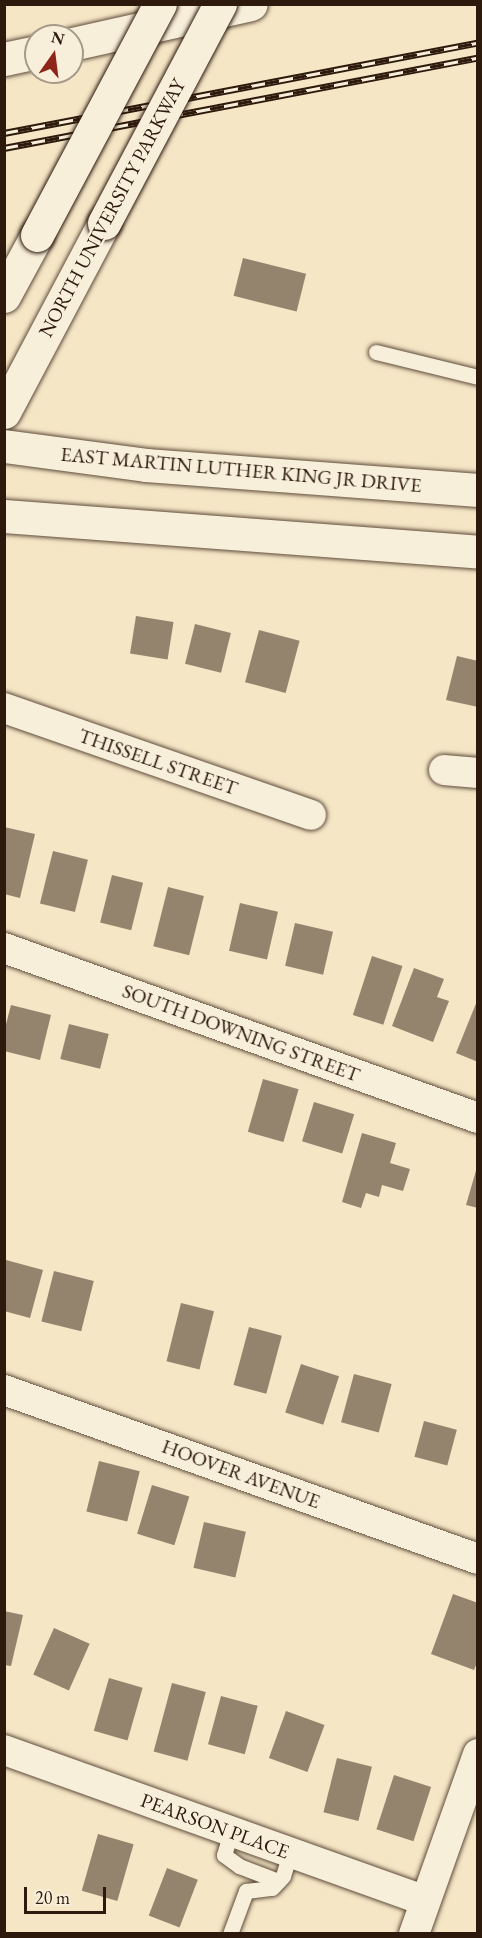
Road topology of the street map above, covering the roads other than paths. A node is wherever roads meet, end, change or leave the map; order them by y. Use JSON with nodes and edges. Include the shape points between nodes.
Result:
{"nodes":[{"id":1,"x":160,"y":4,"type":"edge"},
{"id":2,"x":220,"y":4,"type":"edge"},
{"id":3,"x":251,"y":4,"type":"edge"},
{"id":4,"x":84,"y":41,"type":"edge"},
{"id":5,"x":24,"y":55,"type":"edge"},
{"id":6,"x":4,"y":59,"type":"edge"},
{"id":7,"x":4,"y":296,"type":"edge"},
{"id":8,"x":376,"y":352,"type":"dead end"},
{"id":9,"x":477,"y":377,"type":"edge"},
{"id":10,"x":4,"y":412,"type":"edge"},
{"id":11,"x":4,"y":447,"type":"edge"},
{"id":12,"x":477,"y":490,"type":"edge"},
{"id":13,"x":4,"y":516,"type":"edge"},
{"id":14,"x":477,"y":552,"type":"edge"},
{"id":15,"x":4,"y":708,"type":"edge"},
{"id":16,"x":444,"y":770,"type":"dead end"},
{"id":17,"x":477,"y":773,"type":"edge"},
{"id":18,"x":311,"y":815,"type":"dead end"},
{"id":19,"x":4,"y":948,"type":"edge"},
{"id":20,"x":477,"y":1118,"type":"edge"},
{"id":21,"x":4,"y":1390,"type":"edge"},
{"id":22,"x":477,"y":1559,"type":"edge"},
{"id":23,"x":4,"y":1750,"type":"edge"},
{"id":24,"x":477,"y":1754,"type":"edge"},
{"id":25,"x":231,"y":1832,"type":"junction"},
{"id":26,"x":290,"y":1853,"type":"junction"},
{"id":27,"x":278,"y":1881,"type":"junction"},
{"id":28,"x":425,"y":1901,"type":"junction"},
{"id":29,"x":230,"y":1934,"type":"edge"},
{"id":30,"x":414,"y":1934,"type":"edge"}],
"edges":[{"from":1,"to":7,"type":"main road","bridge":true},
{"from":2,"to":10,"type":"main road","name":"NORTH UNIVERSITY PARKWAY","bridge":true},
{"from":3,"to":4,"type":"main road"},
{"from":5,"to":6,"type":"main road"},
{"from":8,"to":9,"type":"lane"},
{"from":11,"to":12,"type":"main road","name":"EAST MARTIN LUTHER KING JR DRIVE","via":[[146,465]]},
{"from":13,"to":14,"type":"main road"},
{"from":15,"to":18,"type":"street","name":"THISSELL STREET"},
{"from":16,"to":17,"type":"street"},
{"from":19,"to":20,"type":"street","name":"SOUTH DOWNING STREET"},
{"from":21,"to":22,"type":"street","name":"HOOVER AVENUE"},
{"from":23,"to":25,"type":"street","name":"PEARSON PLACE"},
{"from":24,"to":28,"type":"street"},
{"from":25,"to":26,"type":"street","name":"PEARSON PLACE"},
{"from":25,"to":27,"type":"lane","via":[[224,1856],[238,1866]]},
{"from":26,"to":27,"type":"lane"},
{"from":26,"to":28,"type":"street","name":"PEARSON PLACE"},
{"from":27,"to":29,"type":"lane","via":[[272,1888],[246,1891]]},
{"from":28,"to":30,"type":"street"}]}
